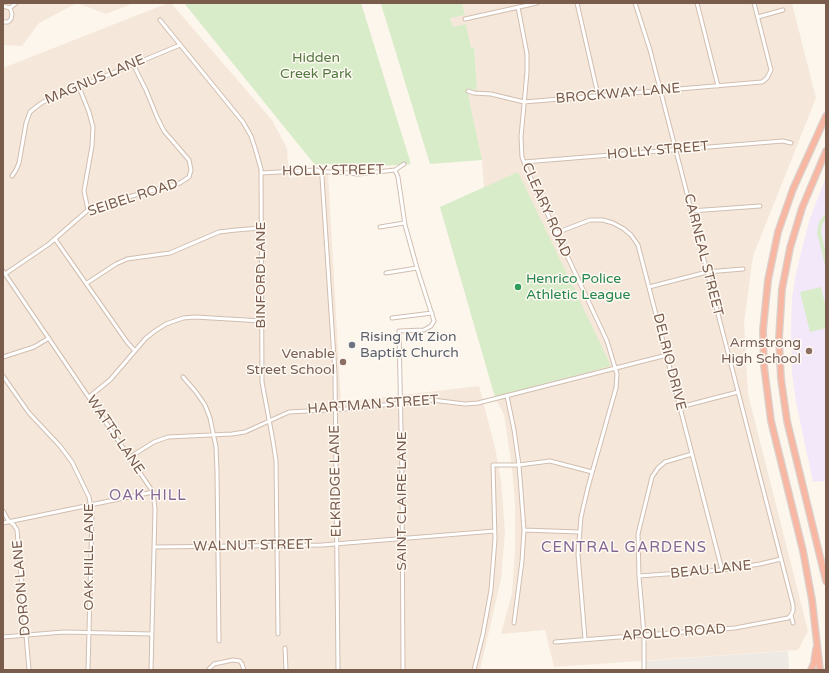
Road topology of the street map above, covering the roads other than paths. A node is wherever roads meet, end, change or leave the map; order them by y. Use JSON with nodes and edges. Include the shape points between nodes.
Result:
{"nodes":[{"id":1,"x":16,"y":3,"type":"edge"},
{"id":2,"x":537,"y":3,"type":"edge"},
{"id":3,"x":577,"y":3,"type":"edge"},
{"id":4,"x":635,"y":3,"type":"edge"},
{"id":5,"x":697,"y":3,"type":"edge"},
{"id":6,"x":754,"y":3,"type":"edge"},
{"id":7,"x":3,"y":6,"type":"edge"},
{"id":8,"x":518,"y":7,"type":"junction"},
{"id":9,"x":10,"y":8,"type":"junction"},
{"id":10,"x":783,"y":10,"type":"dead end"},
{"id":11,"x":758,"y":17,"type":"junction"},
{"id":12,"x":465,"y":19,"type":"dead end"},
{"id":13,"x":160,"y":20,"type":"dead end"},
{"id":14,"x":3,"y":22,"type":"edge"},
{"id":15,"x":180,"y":44,"type":"junction"},
{"id":16,"x":133,"y":64,"type":"junction"},
{"id":17,"x":718,"y":86,"type":"junction"},
{"id":18,"x":79,"y":87,"type":"junction"},
{"id":19,"x":660,"y":90,"type":"junction"},
{"id":20,"x":468,"y":91,"type":"dead end"},
{"id":21,"x":598,"y":96,"type":"junction"},
{"id":22,"x":524,"y":102,"type":"junction"},
{"id":23,"x":826,"y":116,"type":"edge"},
{"id":24,"x":792,"y":142,"type":"dead end"},
{"id":25,"x":676,"y":149,"type":"junction"},
{"id":26,"x":826,"y":152,"type":"edge"},
{"id":27,"x":524,"y":162,"type":"junction"},
{"id":28,"x":404,"y":164,"type":"dead end"},
{"id":29,"x":395,"y":170,"type":"junction"},
{"id":30,"x":321,"y":172,"type":"junction"},
{"id":31,"x":261,"y":173,"type":"junction"},
{"id":32,"x":12,"y":176,"type":"dead end"},
{"id":33,"x":760,"y":206,"type":"dead end"},
{"id":34,"x":88,"y":210,"type":"junction"},
{"id":35,"x":692,"y":211,"type":"junction"},
{"id":36,"x":404,"y":223,"type":"junction"},
{"id":37,"x":380,"y":227,"type":"dead end"},
{"id":38,"x":261,"y":228,"type":"junction"},
{"id":39,"x":556,"y":233,"type":"junction"},
{"id":40,"x":55,"y":239,"type":"junction"},
{"id":41,"x":417,"y":268,"type":"junction"},
{"id":42,"x":743,"y":269,"type":"dead end"},
{"id":43,"x":4,"y":272,"type":"edge"},
{"id":44,"x":707,"y":272,"type":"junction"},
{"id":45,"x":386,"y":273,"type":"dead end"},
{"id":46,"x":87,"y":283,"type":"junction"},
{"id":47,"x":649,"y":287,"type":"junction"},
{"id":48,"x":432,"y":313,"type":"junction"},
{"id":49,"x":392,"y":318,"type":"dead end"},
{"id":50,"x":262,"y":321,"type":"junction"},
{"id":51,"x":49,"y":338,"type":"junction"},
{"id":52,"x":135,"y":351,"type":"junction"},
{"id":53,"x":667,"y":355,"type":"junction"},
{"id":54,"x":3,"y":357,"type":"edge"},
{"id":55,"x":615,"y":368,"type":"junction"},
{"id":56,"x":3,"y":376,"type":"edge"},
{"id":57,"x":183,"y":377,"type":"dead end"},
{"id":58,"x":738,"y":392,"type":"junction"},
{"id":59,"x":507,"y":396,"type":"junction"},
{"id":60,"x":89,"y":397,"type":"junction"},
{"id":61,"x":401,"y":403,"type":"junction"},
{"id":62,"x":680,"y":407,"type":"junction"},
{"id":63,"x":335,"y":409,"type":"junction"},
{"id":64,"x":269,"y":421,"type":"junction"},
{"id":65,"x":214,"y":435,"type":"junction"},
{"id":66,"x":692,"y":454,"type":"junction"},
{"id":67,"x":130,"y":457,"type":"junction"},
{"id":68,"x":519,"y":465,"type":"junction"},
{"id":69,"x":592,"y":472,"type":"junction"},
{"id":70,"x":804,"y":489,"type":"junction"},
{"id":71,"x":153,"y":492,"type":"junction"},
{"id":72,"x":91,"y":505,"type":"junction"},
{"id":73,"x":3,"y":511,"type":"edge"},
{"id":74,"x":10,"y":522,"type":"junction"},
{"id":75,"x":3,"y":523,"type":"edge"},
{"id":76,"x":524,"y":530,"type":"junction"},
{"id":77,"x":495,"y":531,"type":"junction"},
{"id":78,"x":579,"y":532,"type":"junction"},
{"id":79,"x":402,"y":540,"type":"junction"},
{"id":80,"x":336,"y":544,"type":"junction"},
{"id":81,"x":277,"y":545,"type":"junction"},
{"id":82,"x":218,"y":546,"type":"junction"},
{"id":83,"x":154,"y":547,"type":"junction"},
{"id":84,"x":781,"y":559,"type":"junction"},
{"id":85,"x":826,"y":561,"type":"edge"},
{"id":86,"x":722,"y":570,"type":"junction"},
{"id":87,"x":639,"y":576,"type":"junction"},
{"id":88,"x":826,"y":581,"type":"edge"},
{"id":89,"x":791,"y":615,"type":"junction"},
{"id":90,"x":514,"y":623,"type":"dead end"},
{"id":91,"x":793,"y":623,"type":"dead end"},
{"id":92,"x":89,"y":632,"type":"junction"},
{"id":93,"x":26,"y":634,"type":"junction"},
{"id":94,"x":152,"y":634,"type":"junction"},
{"id":95,"x":278,"y":634,"type":"dead end"},
{"id":96,"x":644,"y":635,"type":"junction"},
{"id":97,"x":3,"y":637,"type":"edge"},
{"id":98,"x":818,"y":638,"type":"junction"},
{"id":99,"x":585,"y":639,"type":"junction"},
{"id":100,"x":219,"y":641,"type":"dead end"},
{"id":101,"x":555,"y":642,"type":"dead end"},
{"id":102,"x":285,"y":648,"type":"dead end"},
{"id":103,"x":29,"y":670,"type":"edge"},
{"id":104,"x":88,"y":670,"type":"edge"},
{"id":105,"x":151,"y":670,"type":"edge"},
{"id":106,"x":208,"y":670,"type":"edge"},
{"id":107,"x":244,"y":670,"type":"edge"},
{"id":108,"x":286,"y":670,"type":"edge"},
{"id":109,"x":338,"y":670,"type":"edge"},
{"id":110,"x":403,"y":670,"type":"edge"},
{"id":111,"x":474,"y":670,"type":"edge"},
{"id":112,"x":644,"y":670,"type":"edge"},
{"id":113,"x":811,"y":670,"type":"edge"},
{"id":114,"x":820,"y":670,"type":"edge"}],
"edges":[{"from":1,"to":9,"type":"street"},
{"from":2,"to":8,"type":"street"},
{"from":3,"to":21,"type":"street"},
{"from":4,"to":19,"type":"street","name":"CARNEAL STREET"},
{"from":5,"to":17,"type":"street"},
{"from":6,"to":11,"type":"street"},
{"from":7,"to":9,"type":"street"},
{"from":8,"to":12,"type":"street"},
{"from":8,"to":22,"type":"street","name":"CLEARY ROAD","via":[[527,54]]},
{"from":9,"to":14,"type":"street","via":[[11,19]]},
{"from":10,"to":11,"type":"street"},
{"from":11,"to":17,"type":"street","name":"BROCKWAY LANE","via":[[770,67],[769,75],[762,82]]},
{"from":13,"to":15,"type":"street","name":"BINFORD LANE"},
{"from":15,"to":16,"type":"street","name":"MAGNUS LANE"},
{"from":15,"to":31,"type":"street","name":"BINFORD LANE","via":[[247,129]]},
{"from":16,"to":18,"type":"street","name":"MAGNUS LANE"},
{"from":16,"to":34,"type":"street","name":"SEIBEL ROAD","via":[[161,124],[189,160],[190,175],[180,183]]},
{"from":17,"to":19,"type":"street","name":"BROCKWAY LANE"},
{"from":18,"to":32,"type":"street","name":"MAGNUS LANE","via":[[43,102],[30,112],[17,167]]},
{"from":18,"to":34,"type":"street","via":[[93,127],[84,191]]},
{"from":19,"to":21,"type":"street","name":"BROCKWAY LANE"},
{"from":19,"to":25,"type":"street","name":"CARNEAL STREET"},
{"from":20,"to":22,"type":"street","name":"BROCKWAY LANE"},
{"from":21,"to":22,"type":"street","name":"BROCKWAY LANE"},
{"from":22,"to":27,"type":"street","name":"CLEARY ROAD","via":[[520,142]]},
{"from":23,"to":98,"type":"highway","via":[[793,189],[778,232],[768,280],[764,330],[764,366],[770,421],[803,551]]},
{"from":24,"to":25,"type":"street","name":"HOLLY STREET"},
{"from":25,"to":27,"type":"street","name":"HOLLY STREET"},
{"from":25,"to":35,"type":"street","name":"CARNEAL STREET"},
{"from":26,"to":70,"type":"highway","via":[[802,208],[793,238],[785,270],[780,308],[779,349],[783,399]]},
{"from":27,"to":39,"type":"street","name":"CLEARY ROAD"},
{"from":28,"to":29,"type":"street","name":"HOLLY STREET"},
{"from":29,"to":30,"type":"street","name":"HOLLY STREET","via":[[358,174]]},
{"from":29,"to":36,"type":"street"},
{"from":30,"to":31,"type":"street","name":"HOLLY STREET","via":[[307,170]]},
{"from":30,"to":63,"type":"street","name":"ELKRIDGE LANE","via":[[334,353]]},
{"from":31,"to":38,"type":"street","name":"BINFORD LANE"},
{"from":33,"to":35,"type":"street"},
{"from":34,"to":40,"type":"street","name":"SEIBEL ROAD"},
{"from":35,"to":44,"type":"street","name":"CARNEAL STREET"},
{"from":36,"to":37,"type":"street"},
{"from":36,"to":41,"type":"street"},
{"from":38,"to":46,"type":"street","via":[[219,232],[170,253],[126,259]]},
{"from":38,"to":50,"type":"street","name":"BINFORD LANE"},
{"from":39,"to":47,"type":"street","name":"DELRIO DRIVE","via":[[595,220],[621,227],[631,235],[638,246]]},
{"from":39,"to":55,"type":"street","name":"CLEARY ROAD","via":[[607,341]]},
{"from":40,"to":43,"type":"street","name":"SEIBEL ROAD"},
{"from":40,"to":46,"type":"street"},
{"from":41,"to":45,"type":"street"},
{"from":41,"to":48,"type":"street"},
{"from":42,"to":44,"type":"street"},
{"from":43,"to":51,"type":"street","name":"WATTS LANE"},
{"from":44,"to":47,"type":"street"},
{"from":44,"to":58,"type":"street","name":"CARNEAL STREET"},
{"from":46,"to":52,"type":"street"},
{"from":47,"to":53,"type":"street","name":"DELRIO DRIVE"},
{"from":48,"to":49,"type":"street"},
{"from":48,"to":61,"type":"street","name":"SAINT CLAIRE LANE","via":[[434,321],[429,328],[399,331]]},
{"from":50,"to":52,"type":"street","via":[[183,318],[154,331]]},
{"from":50,"to":64,"type":"street","name":"BINFORD LANE","via":[[262,382]]},
{"from":51,"to":54,"type":"street","via":[[34,347]]},
{"from":51,"to":60,"type":"street","name":"WATTS LANE"},
{"from":52,"to":60,"type":"street","via":[[110,380]]},
{"from":53,"to":55,"type":"street","name":"HARTMAN STREET"},
{"from":53,"to":62,"type":"street","name":"DELRIO DRIVE"},
{"from":55,"to":59,"type":"street","name":"HARTMAN STREET"},
{"from":55,"to":69,"type":"street","name":"CLEARY ROAD","via":[[617,383]]},
{"from":56,"to":72,"type":"street","name":"OAK HILL LANE","via":[[29,413],[72,462]]},
{"from":57,"to":65,"type":"street","via":[[205,405]]},
{"from":58,"to":62,"type":"street"},
{"from":58,"to":84,"type":"street","name":"CARNEAL STREET"},
{"from":59,"to":61,"type":"street","name":"HARTMAN STREET","via":[[470,404],[442,400]]},
{"from":59,"to":68,"type":"street"},
{"from":60,"to":67,"type":"street","name":"WATTS LANE"},
{"from":61,"to":63,"type":"street","name":"HARTMAN STREET"},
{"from":61,"to":79,"type":"street","name":"SAINT CLAIRE LANE"},
{"from":62,"to":66,"type":"street","name":"DELRIO DRIVE"},
{"from":63,"to":64,"type":"street","name":"HARTMAN STREET","via":[[294,411]]},
{"from":63,"to":80,"type":"street","name":"ELKRIDGE LANE"},
{"from":64,"to":65,"type":"street","name":"HARTMAN STREET","via":[[245,432]]},
{"from":64,"to":81,"type":"street","name":"BINFORD LANE","via":[[276,461]]},
{"from":65,"to":67,"type":"street","name":"HARTMAN STREET","via":[[168,437],[154,442]]},
{"from":65,"to":82,"type":"street"},
{"from":66,"to":86,"type":"street","name":"DELRIO DRIVE"},
{"from":66,"to":87,"type":"street","via":[[666,462],[652,477],[638,534]]},
{"from":67,"to":71,"type":"street","name":"WATTS LANE"},
{"from":68,"to":69,"type":"street","via":[[550,461]]},
{"from":68,"to":76,"type":"street"},
{"from":68,"to":77,"type":"street","via":[[493,465]]},
{"from":69,"to":78,"type":"street","name":"CLEARY ROAD"},
{"from":70,"to":85,"type":"highway"},
{"from":70,"to":88,"type":"highway"},
{"from":71,"to":72,"type":"street"},
{"from":71,"to":83,"type":"street","name":"WATTS LANE"},
{"from":72,"to":74,"type":"street"},
{"from":72,"to":92,"type":"street","name":"OAK HILL LANE"},
{"from":73,"to":74,"type":"street","name":"DORON LANE"},
{"from":74,"to":75,"type":"street"},
{"from":74,"to":93,"type":"street","name":"DORON LANE","via":[[17,530]]},
{"from":76,"to":78,"type":"street"},
{"from":76,"to":90,"type":"street"},
{"from":77,"to":79,"type":"street","name":"WALNUT STREET"},
{"from":77,"to":111,"type":"street","via":[[491,590]]},
{"from":78,"to":99,"type":"street","name":"CLEARY ROAD","via":[[578,554]]},
{"from":79,"to":80,"type":"street","name":"WALNUT STREET"},
{"from":79,"to":110,"type":"street","name":"SAINT CLAIRE LANE"},
{"from":80,"to":81,"type":"street","name":"WALNUT STREET"},
{"from":80,"to":109,"type":"street","name":"ELKRIDGE LANE"},
{"from":81,"to":82,"type":"street","name":"WALNUT STREET"},
{"from":81,"to":95,"type":"street","name":"BINFORD LANE"},
{"from":82,"to":83,"type":"street","name":"WALNUT STREET"},
{"from":82,"to":100,"type":"street"},
{"from":83,"to":94,"type":"street","name":"WATTS LANE"},
{"from":84,"to":86,"type":"street","name":"BEAU LANE"},
{"from":84,"to":89,"type":"street","name":"CARNEAL STREET","via":[[793,605]]},
{"from":86,"to":87,"type":"street","name":"BEAU LANE"},
{"from":87,"to":96,"type":"street"},
{"from":89,"to":91,"type":"street","name":"CARNEAL STREET"},
{"from":89,"to":96,"type":"street","name":"APOLLO ROAD","via":[[788,618],[735,628]]},
{"from":92,"to":93,"type":"street"},
{"from":92,"to":94,"type":"street"},
{"from":92,"to":104,"type":"street","name":"OAK HILL LANE"},
{"from":93,"to":97,"type":"street"},
{"from":93,"to":103,"type":"street","name":"DORON LANE"},
{"from":94,"to":105,"type":"street","name":"WATTS LANE"},
{"from":96,"to":99,"type":"street","name":"APOLLO ROAD"},
{"from":96,"to":112,"type":"street"},
{"from":98,"to":113,"type":"highway"},
{"from":98,"to":114,"type":"highway"},
{"from":99,"to":101,"type":"street","name":"APOLLO ROAD"},
{"from":102,"to":108,"type":"street"},
{"from":106,"to":107,"type":"street","via":[[214,664],[233,660],[240,661]]}]}
